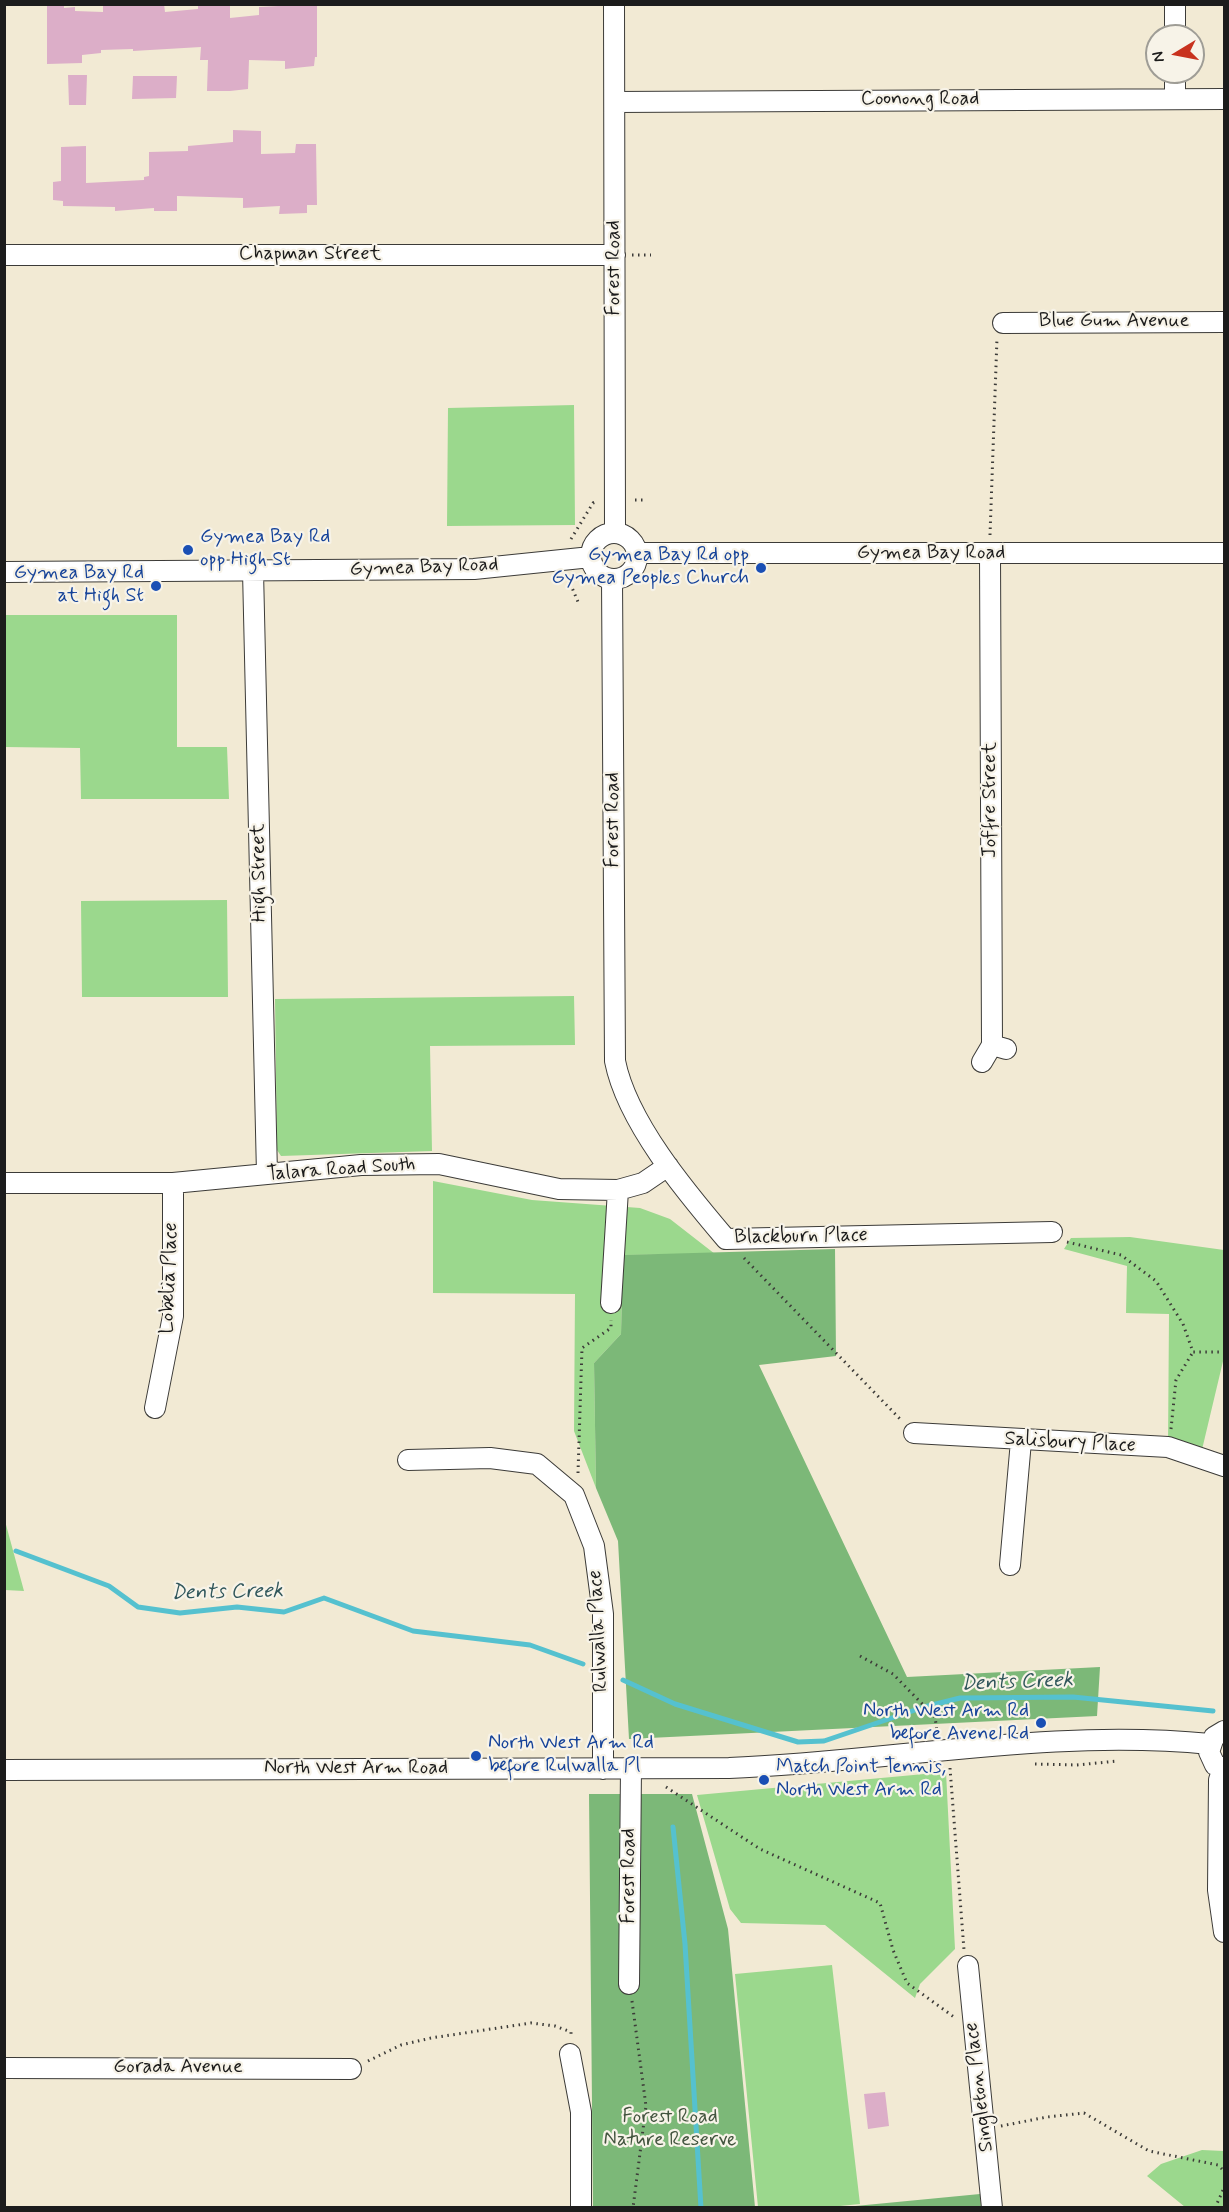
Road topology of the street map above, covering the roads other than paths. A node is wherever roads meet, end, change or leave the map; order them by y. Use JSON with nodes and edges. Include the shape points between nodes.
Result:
{"nodes":[{"id":1,"x":614,"y":4,"type":"edge"},
{"id":2,"x":1175,"y":4,"type":"edge"},
{"id":3,"x":1175,"y":24,"type":"edge"},
{"id":4,"x":1175,"y":84,"type":"edge"},
{"id":5,"x":1176,"y":99,"type":"junction"},
{"id":6,"x":1224,"y":99,"type":"edge"},
{"id":7,"x":615,"y":102,"type":"junction"},
{"id":8,"x":4,"y":255,"type":"edge"},
{"id":9,"x":615,"y":255,"type":"junction"},
{"id":10,"x":1224,"y":322,"type":"edge"},
{"id":11,"x":1003,"y":323,"type":"road end"},
{"id":12,"x":615,"y":532,"type":"junction"},
{"id":13,"x":637,"y":553,"type":"junction"},
{"id":14,"x":1224,"y":553,"type":"edge"},
{"id":15,"x":990,"y":554,"type":"junction"},
{"id":16,"x":591,"y":557,"type":"junction"},
{"id":17,"x":253,"y":571,"type":"junction"},
{"id":18,"x":4,"y":572,"type":"edge"},
{"id":19,"x":612,"y":579,"type":"junction"},
{"id":20,"x":993,"y":1052,"type":"dead end"},
{"id":21,"x":615,"y":1061,"type":"joint"},
{"id":22,"x":668,"y":1166,"type":"junction"},
{"id":23,"x":267,"y":1174,"type":"junction"},
{"id":24,"x":4,"y":1183,"type":"edge"},
{"id":25,"x":173,"y":1183,"type":"junction"},
{"id":26,"x":618,"y":1190,"type":"junction"},
{"id":27,"x":1052,"y":1232,"type":"road end"},
{"id":28,"x":611,"y":1303,"type":"road end"},
{"id":29,"x":155,"y":1408,"type":"dead end"},
{"id":30,"x":914,"y":1433,"type":"road end"},
{"id":31,"x":1021,"y":1441,"type":"junction"},
{"id":32,"x":408,"y":1460,"type":"dead end"},
{"id":33,"x":1224,"y":1466,"type":"edge"},
{"id":34,"x":1010,"y":1565,"type":"dead end"},
{"id":35,"x":1217,"y":1737,"type":"edge"},
{"id":36,"x":631,"y":1768,"type":"junction"},
{"id":37,"x":1224,"y":1768,"type":"edge"},
{"id":38,"x":603,"y":1769,"type":"junction"},
{"id":39,"x":4,"y":1770,"type":"edge"},
{"id":40,"x":1224,"y":1932,"type":"edge"},
{"id":41,"x":968,"y":1966,"type":"dead end"},
{"id":42,"x":629,"y":1984,"type":"road end"},
{"id":43,"x":570,"y":2054,"type":"road end"},
{"id":44,"x":4,"y":2068,"type":"edge"},
{"id":45,"x":351,"y":2069,"type":"road end"},
{"id":46,"x":580,"y":2208,"type":"edge"},
{"id":47,"x":992,"y":2208,"type":"edge"}],
"edges":[{"from":1,"to":7,"type":"street","name":"Forest Road"},
{"from":2,"to":3,"type":"street"},
{"from":4,"to":5,"type":"street"},
{"from":5,"to":6,"type":"street","name":"Coonong Road"},
{"from":5,"to":7,"type":"street","name":"Coonong Road"},
{"from":7,"to":9,"type":"street","name":"Forest Road"},
{"from":8,"to":9,"type":"street","name":"Chapman Street"},
{"from":9,"to":12,"type":"street","name":"Forest Road"},
{"from":10,"to":11,"type":"street","name":"Blue Gum Avenue"},
{"from":12,"to":13,"type":"street","via":[[632,541]]},
{"from":12,"to":16,"type":"street","via":[[600,537]]},
{"from":13,"to":15,"type":"street","name":"Gymea Bay Road"},
{"from":13,"to":19,"type":"street","via":[[634,568]]},
{"from":14,"to":15,"type":"street","name":"Gymea Bay Road"},
{"from":15,"to":20,"type":"street","name":"Joffre Street"},
{"from":16,"to":17,"type":"street","name":"Gymea Bay Road","via":[[474,568]]},
{"from":16,"to":19,"type":"street","via":[[596,570]]},
{"from":17,"to":18,"type":"street","name":"Gymea Bay Road"},
{"from":17,"to":23,"type":"street","name":"High Street"},
{"from":19,"to":21,"type":"street","name":"Forest Road"},
{"from":21,"to":22,"type":"street","name":"Blackburn Place","via":[[629,1101]]},
{"from":22,"to":26,"type":"street","name":"Talara Road South","via":[[643,1183]]},
{"from":22,"to":27,"type":"street","name":"Blackburn Place","via":[[726,1239]]},
{"from":23,"to":25,"type":"street","name":"Talara Road South"},
{"from":23,"to":26,"type":"street","name":"Talara Road South","via":[[361,1165],[439,1164],[552,1188]]},
{"from":24,"to":25,"type":"street","name":"Talara Road South"},
{"from":25,"to":29,"type":"street","name":"Lobelia Place","via":[[173,1316]]},
{"from":26,"to":28,"type":"street"},
{"from":30,"to":31,"type":"street","name":"Salisbury Place"},
{"from":31,"to":33,"type":"street","name":"Salisbury Place","via":[[1170,1448]]},
{"from":31,"to":34,"type":"street"},
{"from":32,"to":38,"type":"street","name":"Rulwalla Place","via":[[490,1458],[537,1464],[574,1496],[594,1546],[603,1614]]},
{"from":35,"to":36,"type":"street","name":"North West Arm Road","via":[[1020,1742],[783,1766]]},
{"from":35,"to":37,"type":"street","via":[[1211,1760]]},
{"from":36,"to":38,"type":"street","name":"North West Arm Road"},
{"from":36,"to":42,"type":"street","name":"Forest Road"},
{"from":37,"to":40,"type":"street","via":[[1219,1780],[1218,1879]]},
{"from":38,"to":39,"type":"street","name":"North West Arm Road"},
{"from":41,"to":47,"type":"street","name":"Singleton Place"},
{"from":43,"to":46,"type":"street","via":[[581,2112]]},
{"from":44,"to":45,"type":"street","name":"Gorada Avenue"}]}
